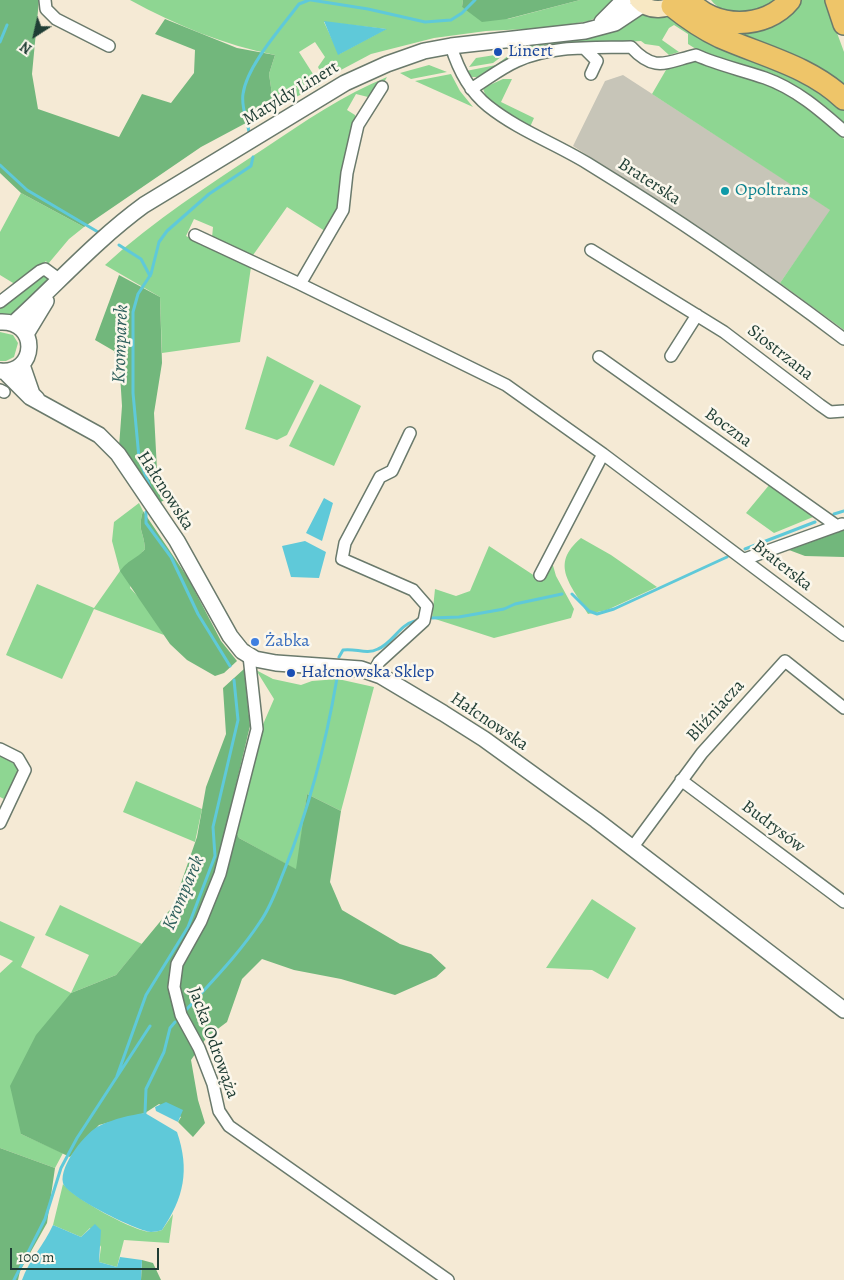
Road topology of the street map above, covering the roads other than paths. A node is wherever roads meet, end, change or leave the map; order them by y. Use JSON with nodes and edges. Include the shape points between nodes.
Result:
{"nodes":[{"id":1,"x":45,"y":0,"type":"edge"},
{"id":2,"x":624,"y":0,"type":"edge"},
{"id":3,"x":704,"y":0,"type":"edge"},
{"id":4,"x":790,"y":0,"type":"edge"},
{"id":5,"x":836,"y":0,"type":"edge"},
{"id":6,"x":640,"y":2,"type":"edge"},
{"id":7,"x":680,"y":2,"type":"edge"},
{"id":8,"x":723,"y":20,"type":"junction"},
{"id":9,"x":844,"y":24,"type":"edge"},
{"id":10,"x":592,"y":28,"type":"junction"},
{"id":11,"x":109,"y":46,"type":"dead end"},
{"id":12,"x":451,"y":46,"type":"junction"},
{"id":13,"x":584,"y":48,"type":"junction"},
{"id":14,"x":515,"y":72,"type":"dead end"},
{"id":15,"x":497,"y":74,"type":"junction"},
{"id":16,"x":591,"y":74,"type":"dead end"},
{"id":17,"x":382,"y":87,"type":"dead end"},
{"id":18,"x":471,"y":90,"type":"junction"},
{"id":19,"x":844,"y":99,"type":"edge"},
{"id":20,"x":844,"y":131,"type":"edge"},
{"id":21,"x":195,"y":235,"type":"dead end"},
{"id":22,"x":591,"y":250,"type":"dead end"},
{"id":23,"x":57,"y":284,"type":"junction"},
{"id":24,"x":300,"y":284,"type":"junction"},
{"id":25,"x":0,"y":302,"type":"edge"},
{"id":26,"x":697,"y":315,"type":"junction"},
{"id":27,"x":7,"y":323,"type":"edge"},
{"id":28,"x":26,"y":334,"type":"junction"},
{"id":29,"x":844,"y":339,"type":"edge"},
{"id":30,"x":671,"y":356,"type":"dead end"},
{"id":31,"x":599,"y":358,"type":"dead end"},
{"id":32,"x":22,"y":364,"type":"junction"},
{"id":33,"x":2,"y":371,"type":"edge"},
{"id":34,"x":48,"y":409,"type":"junction"},
{"id":35,"x":844,"y":411,"type":"edge"},
{"id":36,"x":410,"y":433,"type":"dead end"},
{"id":37,"x":603,"y":454,"type":"junction"},
{"id":38,"x":840,"y":525,"type":"edge"},
{"id":39,"x":745,"y":559,"type":"junction"},
{"id":40,"x":540,"y":575,"type":"dead end"},
{"id":41,"x":844,"y":635,"type":"edge"},
{"id":42,"x":248,"y":656,"type":"junction"},
{"id":43,"x":373,"y":673,"type":"junction"},
{"id":44,"x":844,"y":708,"type":"edge"},
{"id":45,"x":0,"y":749,"type":"edge"},
{"id":46,"x":682,"y":780,"type":"junction"},
{"id":47,"x":0,"y":822,"type":"edge"},
{"id":48,"x":632,"y":848,"type":"junction"},
{"id":49,"x":844,"y":902,"type":"edge"},
{"id":50,"x":844,"y":1010,"type":"edge"},
{"id":51,"x":448,"y":1280,"type":"edge"}],
"edges":[{"from":1,"to":11,"type":"street","via":[[46,9],[56,19]]},
{"from":2,"to":10,"type":"street"},
{"from":3,"to":8,"type":"highway"},
{"from":4,"to":8,"type":"highway","via":[[771,16],[740,24]]},
{"from":5,"to":9,"type":"highway"},
{"from":6,"to":7,"type":"main road","via":[[653,9]]},
{"from":6,"to":10,"type":"street","name":"Matyldy Linert","via":[[615,23]]},
{"from":7,"to":8,"type":"highway"},
{"from":7,"to":19,"type":"highway","via":[[693,22],[720,37],[813,76]]},
{"from":10,"to":12,"type":"street","name":"Matyldy Linert"},
{"from":12,"to":18,"type":"street","name":"Braterska"},
{"from":12,"to":23,"type":"street","name":"Matyldy Linert","via":[[387,64],[338,87],[144,205],[113,228]]},
{"from":13,"to":15,"type":"street","via":[[530,56]]},
{"from":13,"to":16,"type":"street","via":[[597,61]]},
{"from":13,"to":20,"type":"street","via":[[631,48],[641,58],[667,65],[696,55],[721,66],[766,78],[798,95]]},
{"from":14,"to":15,"type":"street"},
{"from":15,"to":18,"type":"street"},
{"from":17,"to":24,"type":"street","via":[[358,125],[344,210]]},
{"from":18,"to":29,"type":"street","name":"Braterska","via":[[507,120],[585,162],[722,250]]},
{"from":21,"to":24,"type":"street","name":"Braterska"},
{"from":22,"to":26,"type":"street","name":"Siostrzana"},
{"from":23,"to":25,"type":"street","via":[[45,269]]},
{"from":23,"to":27,"type":"street","name":"Matyldy Linert"},
{"from":23,"to":28,"type":"street","name":"Matyldy Linert"},
{"from":24,"to":37,"type":"street","name":"Braterska","via":[[506,385]]},
{"from":26,"to":30,"type":"street"},
{"from":26,"to":35,"type":"street","name":"Siostrzana","via":[[830,412]]},
{"from":27,"to":28,"type":"street"},
{"from":28,"to":32,"type":"street","via":[[29,350]]},
{"from":31,"to":38,"type":"street","name":"Boczna"},
{"from":32,"to":33,"type":"street"},
{"from":32,"to":34,"type":"street","name":"Hałcnowska","via":[[32,394]]},
{"from":33,"to":34,"type":"street","name":"Hałcnowska","via":[[20,390]]},
{"from":34,"to":42,"type":"street","name":"Hałcnowska","via":[[99,435],[118,454],[177,541],[230,636]]},
{"from":36,"to":43,"type":"street","via":[[392,471],[380,477],[345,543],[342,559],[413,590],[427,606],[424,621],[379,662]]},
{"from":37,"to":39,"type":"street","name":"Braterska"},
{"from":37,"to":40,"type":"street"},
{"from":38,"to":39,"type":"street"},
{"from":39,"to":41,"type":"street","name":"Braterska"},
{"from":42,"to":43,"type":"street","name":"Hałcnowska","via":[[276,663],[351,667]]},
{"from":42,"to":51,"type":"street","name":"Jacka Odrowąża","via":[[257,729],[220,874],[201,922],[177,964],[174,986],[181,1015],[199,1048],[219,1110],[229,1126]]},
{"from":43,"to":48,"type":"street","name":"Hałcnowska","via":[[484,739]]},
{"from":44,"to":46,"type":"street","name":"Bliźniacza","via":[[785,661],[702,753]]},
{"from":45,"to":47,"type":"street","via":[[18,758],[25,770]]},
{"from":46,"to":48,"type":"street","name":"Bliźniacza"},
{"from":46,"to":49,"type":"street","name":"Budrysów"},
{"from":48,"to":50,"type":"street","name":"Hałcnowska"}]}
